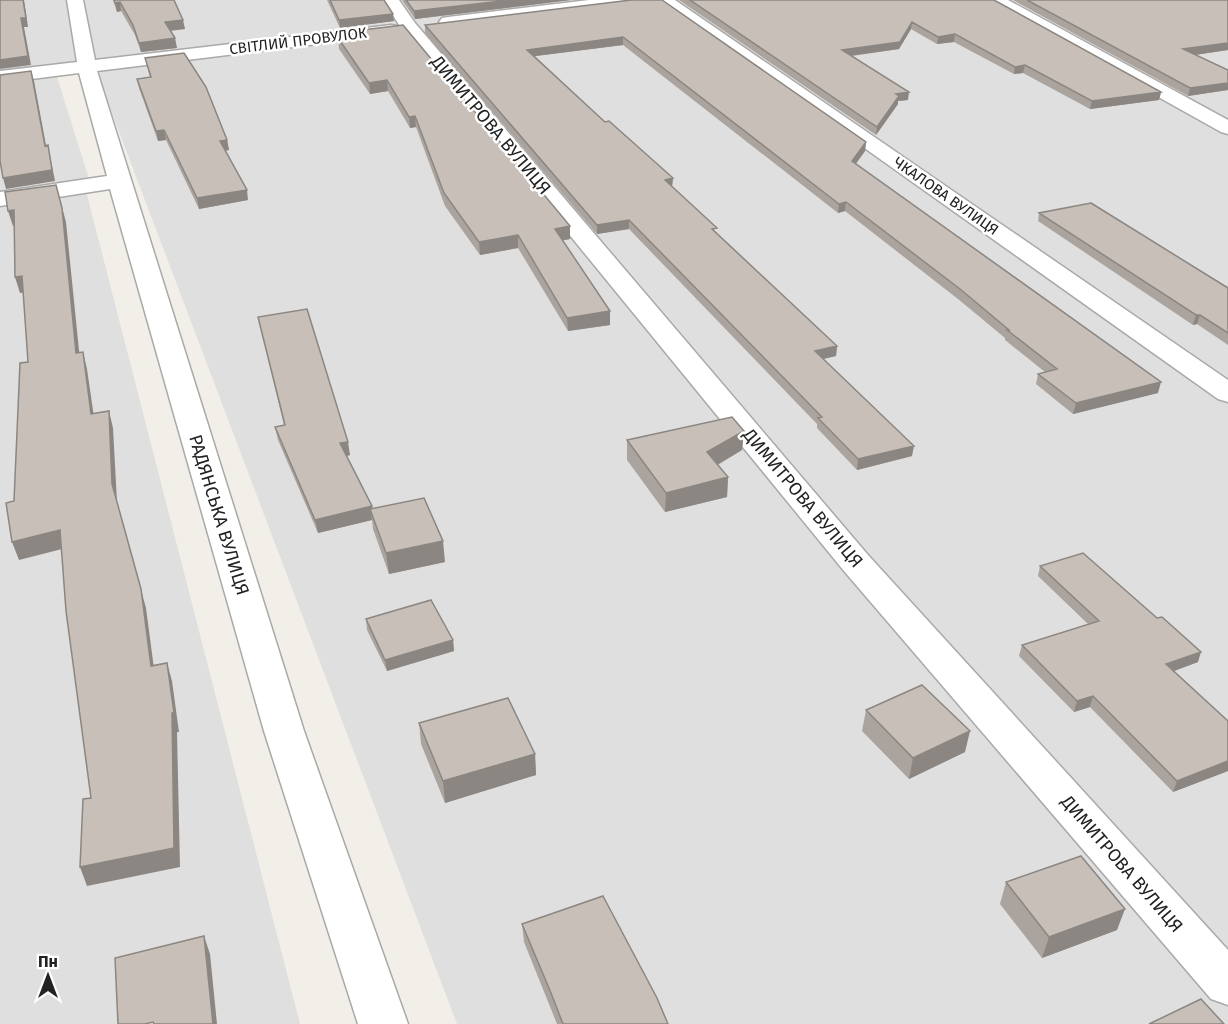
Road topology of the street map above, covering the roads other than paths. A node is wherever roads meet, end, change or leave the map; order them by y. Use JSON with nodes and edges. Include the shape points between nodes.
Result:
{"nodes":[{"id":1,"x":75,"y":0,"type":"edge"},
{"id":2,"x":391,"y":0,"type":"edge"},
{"id":3,"x":631,"y":0,"type":"edge"},
{"id":4,"x":664,"y":0,"type":"edge"},
{"id":5,"x":996,"y":0,"type":"edge"},
{"id":6,"x":409,"y":27,"type":"junction"},
{"id":7,"x":87,"y":68,"type":"junction"},
{"id":8,"x":0,"y":77,"type":"edge"},
{"id":9,"x":1228,"y":128,"type":"edge"},
{"id":10,"x":119,"y":181,"type":"junction"},
{"id":11,"x":0,"y":199,"type":"edge"},
{"id":12,"x":1228,"y":393,"type":"edge"},
{"id":13,"x":1228,"y":984,"type":"edge"},
{"id":14,"x":383,"y":1024,"type":"edge"}],
"edges":[{"from":1,"to":7,"type":"street","name":"РАДЯНСЬКА ВУЛИЦЯ"},
{"from":2,"to":6,"type":"street","name":"ДИМИТРОВА ВУЛИЦЯ"},
{"from":3,"to":6,"type":"street","name":"СВІТЛИЙ ПРОВУЛОК"},
{"from":4,"to":12,"type":"street","name":"ЧКАЛОВА ВУЛИЦЯ"},
{"from":5,"to":9,"type":"street"},
{"from":6,"to":7,"type":"street","name":"СВІТЛИЙ ПРОВУЛОК"},
{"from":6,"to":13,"type":"street","name":"ДИМИТРОВА ВУЛИЦЯ","via":[[856,563]]},
{"from":7,"to":8,"type":"street","name":"СВІТЛИЙ ПРОВУЛОК"},
{"from":7,"to":10,"type":"street","name":"РАДЯНСЬКА ВУЛИЦЯ"},
{"from":10,"to":11,"type":"street"},
{"from":10,"to":14,"type":"street","name":"РАДЯНСЬКА ВУЛИЦЯ","via":[[284,731]]}]}
